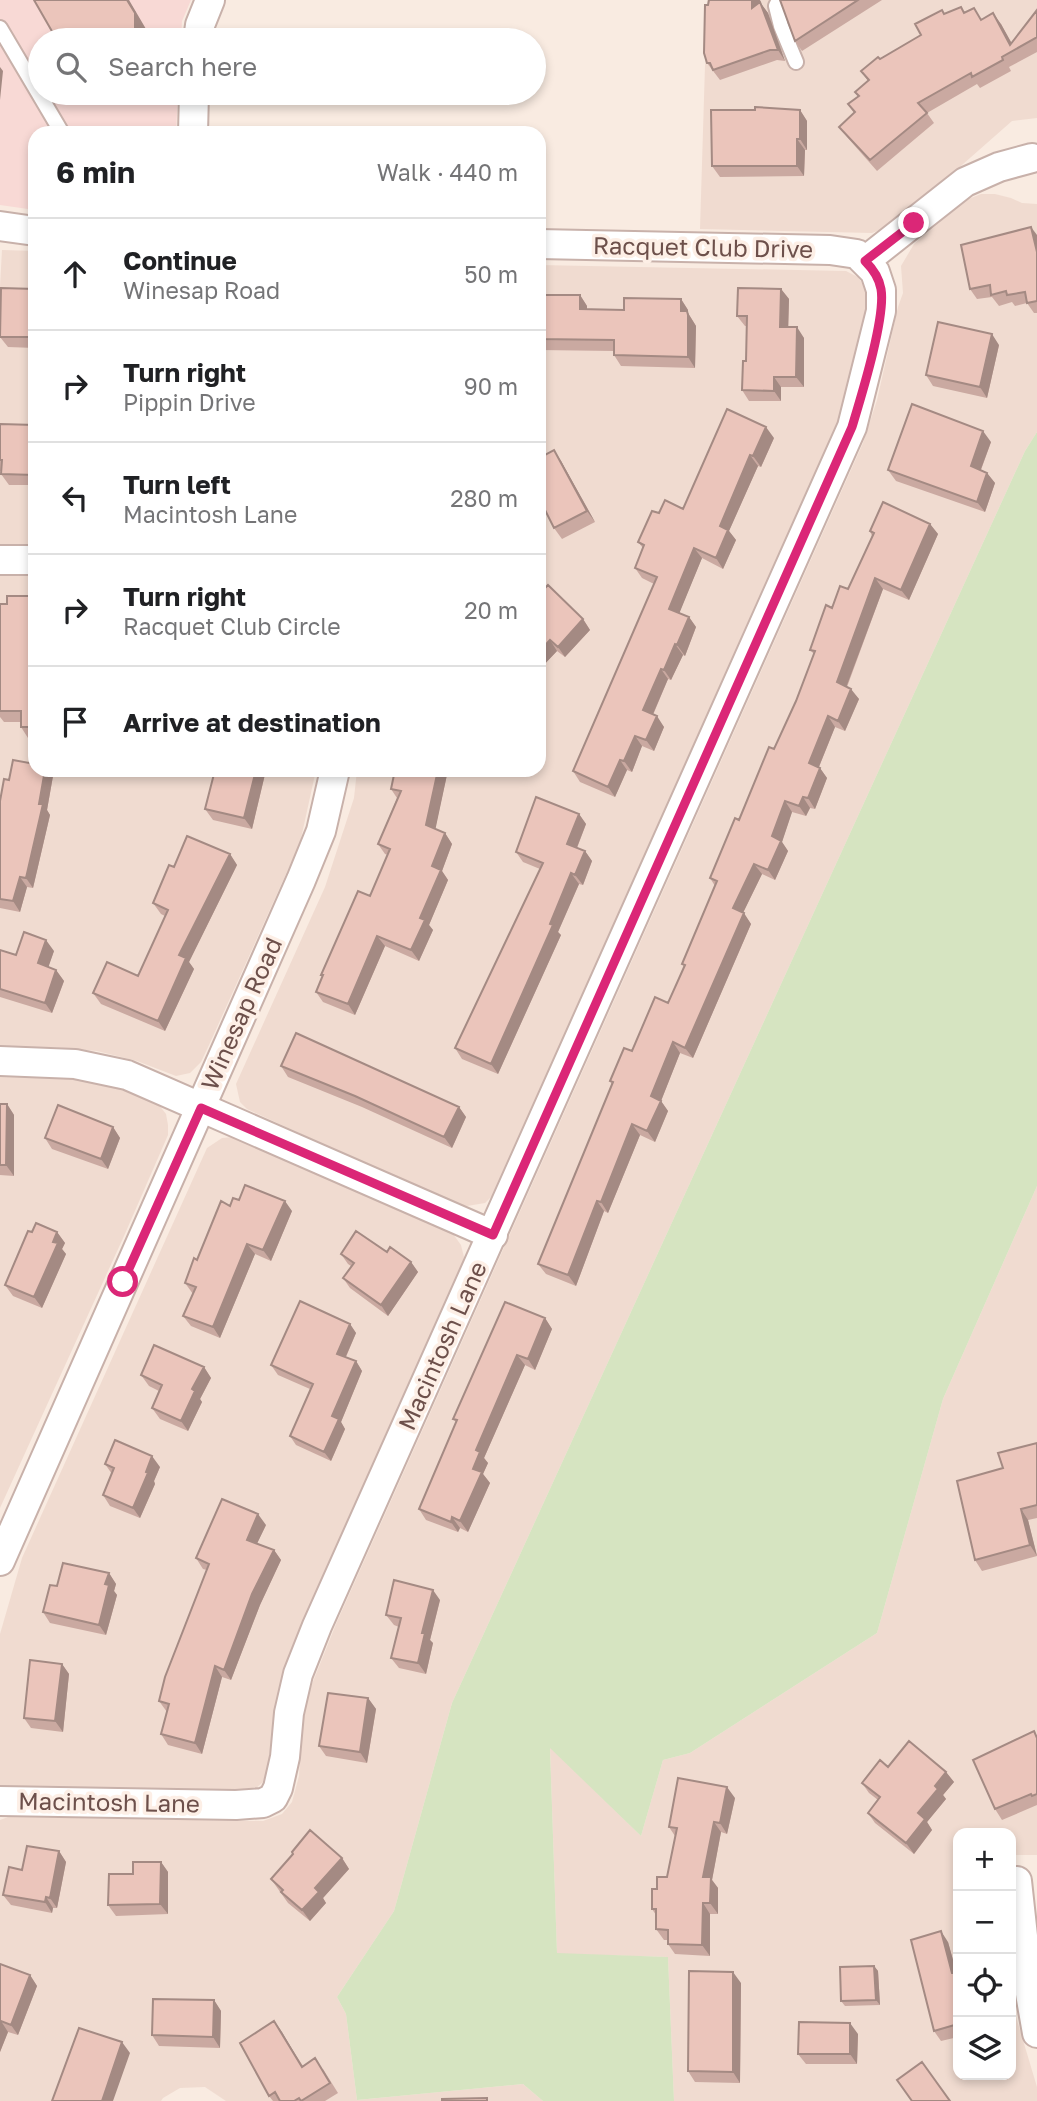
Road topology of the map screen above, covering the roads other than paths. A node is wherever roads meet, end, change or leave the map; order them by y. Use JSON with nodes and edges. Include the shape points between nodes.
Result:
{"nodes":[{"id":1,"x":210,"y":0,"type":"edge"},
{"id":2,"x":779,"y":0,"type":"edge"},
{"id":3,"x":0,"y":28,"type":"edge"},
{"id":4,"x":201,"y":28,"type":"edge"},
{"id":5,"x":796,"y":62,"type":"dead end"},
{"id":6,"x":28,"y":75,"type":"edge"},
{"id":7,"x":45,"y":105,"type":"edge"},
{"id":8,"x":194,"y":105,"type":"edge"},
{"id":9,"x":58,"y":126,"type":"edge"},
{"id":10,"x":193,"y":126,"type":"edge"},
{"id":11,"x":1032,"y":158,"type":"dead end"},
{"id":12,"x":0,"y":226,"type":"edge"},
{"id":13,"x":28,"y":230,"type":"edge"},
{"id":14,"x":546,"y":244,"type":"edge"},
{"id":15,"x":865,"y":261,"type":"junction"},
{"id":16,"x":0,"y":560,"type":"edge"},
{"id":17,"x":28,"y":560,"type":"edge"},
{"id":18,"x":333,"y":777,"type":"edge"},
{"id":19,"x":0,"y":1061,"type":"edge"},
{"id":20,"x":201,"y":1108,"type":"junction"},
{"id":21,"x":493,"y":1235,"type":"junction"},
{"id":22,"x":1,"y":1552,"type":"edge"},
{"id":23,"x":0,"y":1801,"type":"edge"},
{"id":24,"x":1017,"y":1881,"type":"dead end"},
{"id":25,"x":1032,"y":1982,"type":"edge"},
{"id":26,"x":1037,"y":2033,"type":"edge"}],
"edges":[{"from":1,"to":4,"type":"street"},
{"from":2,"to":5,"type":"lane","via":[[781,26]]},
{"from":3,"to":6,"type":"lane"},
{"from":7,"to":9,"type":"lane"},
{"from":8,"to":10,"type":"street"},
{"from":11,"to":15,"type":"street","via":[[965,182]]},
{"from":12,"to":13,"type":"street"},
{"from":14,"to":15,"type":"street","name":"Racquet Club Drive","via":[[830,250],[857,254]]},
{"from":15,"to":21,"type":"street","name":"Macintosh Lane","via":[[881,290],[881,311],[852,427]]},
{"from":16,"to":17,"type":"street"},
{"from":18,"to":20,"type":"street","name":"Winesap Road","via":[[321,831]]},
{"from":19,"to":20,"type":"street","via":[[102,1068]]},
{"from":20,"to":21,"type":"street"},
{"from":20,"to":22,"type":"street","name":"Winesap Road"},
{"from":21,"to":23,"type":"street","name":"Macintosh Lane","via":[[298,1674],[282,1774],[273,1798],[236,1805]]},
{"from":24,"to":25,"type":"street"},
{"from":25,"to":26,"type":"street"}]}
